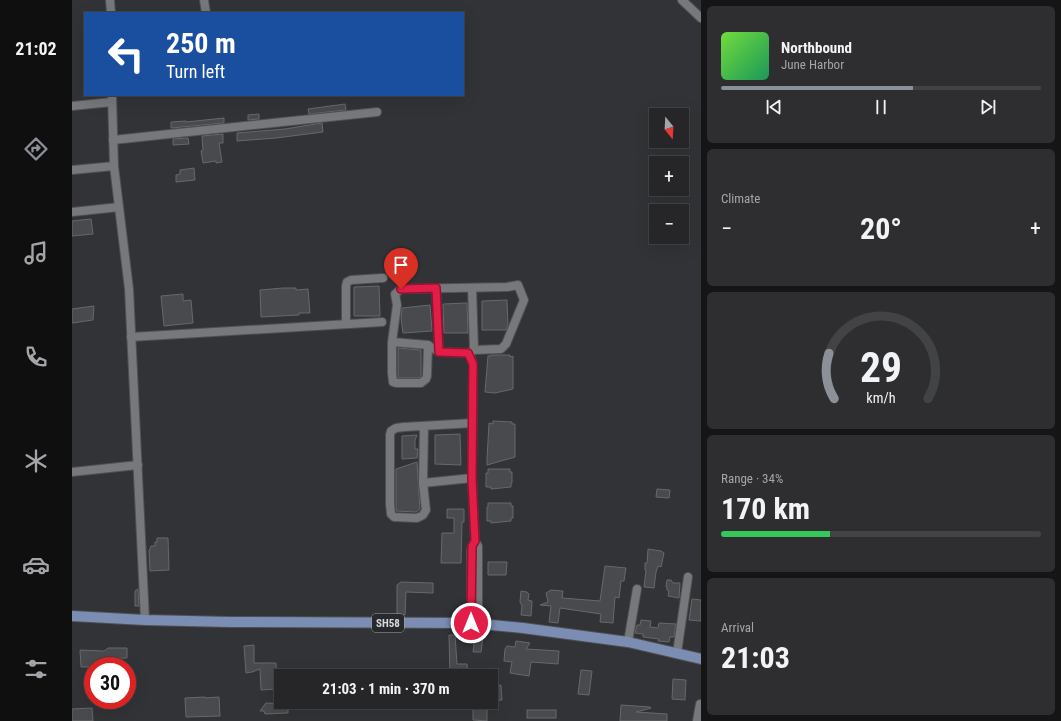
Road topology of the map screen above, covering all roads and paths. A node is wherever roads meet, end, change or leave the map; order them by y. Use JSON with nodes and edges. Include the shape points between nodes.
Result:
{"nodes":[{"id":1,"x":110,"y":0,"type":"edge"},
{"id":2,"x":204,"y":0,"type":"edge"},
{"id":3,"x":682,"y":0,"type":"edge"},
{"id":4,"x":111,"y":12,"type":"edge"},
{"id":5,"x":206,"y":12,"type":"edge"},
{"id":6,"x":701,"y":18,"type":"edge"},
{"id":7,"x":112,"y":99,"type":"edge"},
{"id":8,"x":72,"y":106,"type":"edge"},
{"id":9,"x":377,"y":112,"type":"dead end"},
{"id":10,"x":113,"y":140,"type":"junction"},
{"id":11,"x":114,"y":166,"type":"junction"},
{"id":12,"x":72,"y":170,"type":"edge"},
{"id":13,"x":120,"y":207,"type":"junction"},
{"id":14,"x":72,"y":212,"type":"edge"},
{"id":15,"x":383,"y":278,"type":"dead end"},
{"id":16,"x":436,"y":288,"type":"junction"},
{"id":17,"x":472,"y":288,"type":"junction"},
{"id":18,"x":382,"y":322,"type":"dead end"},
{"id":19,"x":346,"y":324,"type":"junction"},
{"id":20,"x":131,"y":337,"type":"junction"},
{"id":21,"x":392,"y":342,"type":"junction"},
{"id":22,"x":428,"y":345,"type":"junction"},
{"id":23,"x":471,"y":351,"type":"junction"},
{"id":24,"x":439,"y":352,"type":"junction"},
{"id":25,"x":472,"y":423,"type":"junction"},
{"id":26,"x":424,"y":426,"type":"junction"},
{"id":27,"x":138,"y":465,"type":"junction"},
{"id":28,"x":72,"y":472,"type":"edge"},
{"id":29,"x":472,"y":478,"type":"junction"},
{"id":30,"x":423,"y":482,"type":"junction"},
{"id":31,"x":688,"y":577,"type":"dead end"},
{"id":32,"x":637,"y":589,"type":"dead end"},
{"id":33,"x":72,"y":616,"type":"edge"},
{"id":34,"x":145,"y":620,"type":"junction"},
{"id":35,"x":475,"y":623,"type":"junction"},
{"id":36,"x":628,"y":642,"type":"junction"},
{"id":37,"x":677,"y":653,"type":"junction"},
{"id":38,"x":701,"y":659,"type":"edge"},
{"id":39,"x":700,"y":704,"type":"dead end"},
{"id":40,"x":697,"y":721,"type":"edge"}],
"edges":[{"from":1,"to":4,"type":"street"},
{"from":2,"to":5,"type":"street"},
{"from":3,"to":6,"type":"street"},
{"from":7,"to":8,"type":"street"},
{"from":7,"to":10,"type":"street"},
{"from":9,"to":10,"type":"street"},
{"from":10,"to":11,"type":"street"},
{"from":11,"to":12,"type":"street"},
{"from":11,"to":13,"type":"street"},
{"from":13,"to":14,"type":"street"},
{"from":13,"to":20,"type":"street","via":[[129,289]]},
{"from":15,"to":19,"type":"street","via":[[347,282]]},
{"from":16,"to":17,"type":"street"},
{"from":16,"to":21,"type":"street","via":[[401,289],[395,294],[397,305]]},
{"from":16,"to":24,"type":"street"},
{"from":17,"to":23,"type":"street"},
{"from":17,"to":23,"type":"street","via":[[518,285],[524,300],[501,349]]},
{"from":18,"to":19,"type":"street"},
{"from":19,"to":20,"type":"street"},
{"from":20,"to":27,"type":"street"},
{"from":21,"to":22,"type":"street"},
{"from":21,"to":22,"type":"street","via":[[392,379],[396,383],[424,381]]},
{"from":22,"to":24,"type":"street"},
{"from":23,"to":24,"type":"street"},
{"from":23,"to":25,"type":"street"},
{"from":25,"to":26,"type":"street"},
{"from":25,"to":29,"type":"street"},
{"from":26,"to":30,"type":"street"},
{"from":26,"to":30,"type":"street","via":[[396,428],[391,431],[390,504],[394,517],[417,518],[423,515],[426,510]]},
{"from":27,"to":28,"type":"street"},
{"from":27,"to":34,"type":"street"},
{"from":29,"to":30,"type":"street"},
{"from":29,"to":35,"type":"street","via":[[475,541],[478,546]]},
{"from":31,"to":37,"type":"street"},
{"from":32,"to":36,"type":"street"},
{"from":33,"to":34,"type":"main road","number":"SH58"},
{"from":34,"to":35,"type":"main road","number":"SH58"},
{"from":35,"to":36,"type":"main road","number":"SH58"},
{"from":36,"to":37,"type":"main road","number":"SH58"},
{"from":37,"to":38,"type":"main road","number":"SH58"},
{"from":39,"to":40,"type":"street"}]}
